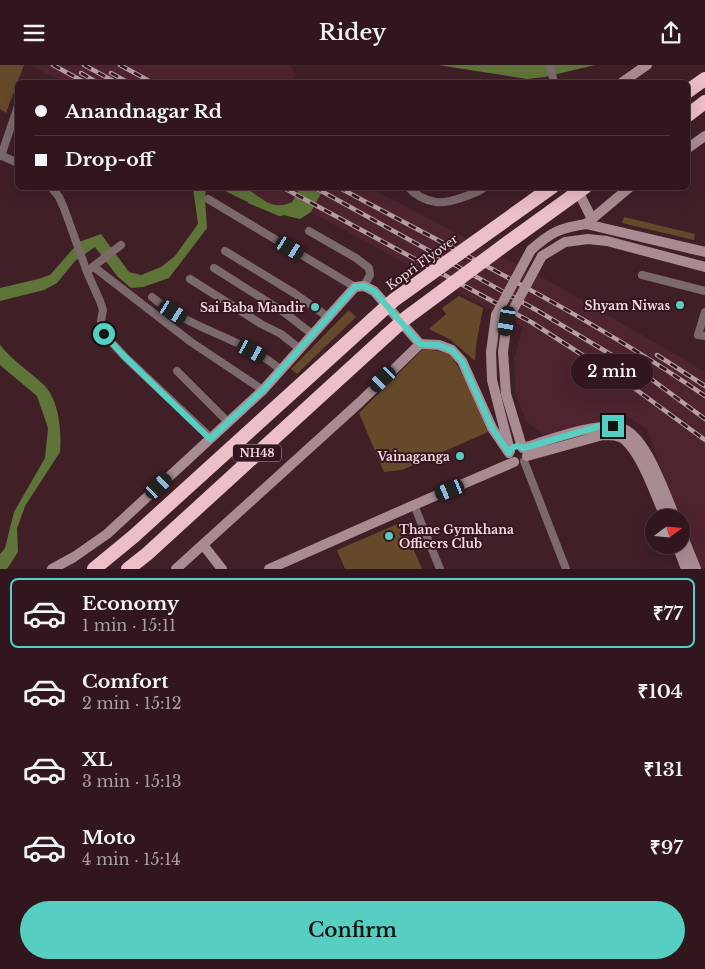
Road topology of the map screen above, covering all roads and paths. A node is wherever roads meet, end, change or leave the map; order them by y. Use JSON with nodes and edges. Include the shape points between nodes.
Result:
{"nodes":[{"id":1,"x":550,"y":65,"type":"edge"},
{"id":2,"x":647,"y":65,"type":"edge"},
{"id":3,"x":705,"y":79,"type":"edge"},
{"id":4,"x":553,"y":80,"type":"edge"},
{"id":5,"x":625,"y":80,"type":"edge"},
{"id":6,"x":690,"y":90,"type":"edge"},
{"id":7,"x":15,"y":115,"type":"edge"},
{"id":8,"x":705,"y":136,"type":"edge"},
{"id":9,"x":690,"y":147,"type":"edge"},
{"id":10,"x":1,"y":156,"type":"edge"},
{"id":11,"x":15,"y":162,"type":"edge"},
{"id":12,"x":53,"y":190,"type":"edge"},
{"id":13,"x":411,"y":190,"type":"edge"},
{"id":14,"x":479,"y":190,"type":"edge"},
{"id":15,"x":548,"y":190,"type":"edge"},
{"id":16,"x":577,"y":190,"type":"edge"},
{"id":17,"x":580,"y":190,"type":"edge"},
{"id":18,"x":626,"y":190,"type":"edge"},
{"id":19,"x":208,"y":199,"type":"dead end"},
{"id":20,"x":589,"y":221,"type":"junction"},
{"id":21,"x":309,"y":231,"type":"dead end"},
{"id":22,"x":588,"y":239,"type":"junction"},
{"id":23,"x":121,"y":245,"type":"dead end"},
{"id":24,"x":225,"y":251,"type":"dead end"},
{"id":25,"x":705,"y":252,"type":"edge"},
{"id":26,"x":705,"y":267,"type":"edge"},
{"id":27,"x":214,"y":268,"type":"dead end"},
{"id":28,"x":90,"y":269,"type":"junction"},
{"id":29,"x":642,"y":275,"type":"dead end"},
{"id":30,"x":190,"y":279,"type":"dead end"},
{"id":31,"x":360,"y":287,"type":"junction"},
{"id":32,"x":705,"y":291,"type":"edge"},
{"id":33,"x":152,"y":297,"type":"dead end"},
{"id":34,"x":705,"y":312,"type":"edge"},
{"id":35,"x":328,"y":317,"type":"junction"},
{"id":36,"x":312,"y":334,"type":"junction"},
{"id":37,"x":705,"y":336,"type":"edge"},
{"id":38,"x":420,"y":344,"type":"junction"},
{"id":39,"x":300,"y":349,"type":"junction"},
{"id":40,"x":282,"y":370,"type":"junction"},
{"id":41,"x":177,"y":371,"type":"dead end"},
{"id":42,"x":263,"y":390,"type":"junction"},
{"id":43,"x":228,"y":422,"type":"junction"},
{"id":44,"x":210,"y":439,"type":"junction"},
{"id":45,"x":519,"y":454,"type":"junction"},
{"id":46,"x":663,"y":500,"type":"junction"},
{"id":47,"x":414,"y":505,"type":"junction"},
{"id":48,"x":664,"y":509,"type":"edge"},
{"id":49,"x":669,"y":509,"type":"edge"},
{"id":50,"x":204,"y":545,"type":"junction"},
{"id":51,"x":686,"y":554,"type":"joint"},
{"id":52,"x":52,"y":569,"type":"edge"},
{"id":53,"x":94,"y":569,"type":"edge"},
{"id":54,"x":128,"y":569,"type":"edge"},
{"id":55,"x":176,"y":569,"type":"edge"},
{"id":56,"x":222,"y":569,"type":"edge"},
{"id":57,"x":269,"y":569,"type":"edge"},
{"id":58,"x":440,"y":569,"type":"edge"},
{"id":59,"x":566,"y":569,"type":"edge"},
{"id":60,"x":686,"y":569,"type":"edge"},
{"id":61,"x":696,"y":569,"type":"edge"}],
"edges":[{"from":1,"to":4,"type":"street"},
{"from":2,"to":5,"type":"street"},
{"from":3,"to":6,"type":"highway"},
{"from":7,"to":10,"type":"street"},
{"from":8,"to":9,"type":"street"},
{"from":10,"to":11,"type":"street"},
{"from":12,"to":28,"type":"street"},
{"from":13,"to":14,"type":"street","via":[[437,203]]},
{"from":15,"to":53,"type":"highway","name":"Kopri Flyover","number":"NH48","bridge":true,"via":[[394,300]]},
{"from":16,"to":20,"type":"street"},
{"from":17,"to":54,"type":"highway","number":"NH48","bridge":true,"via":[[414,312]]},
{"from":18,"to":20,"type":"street"},
{"from":19,"to":31,"type":"street"},
{"from":20,"to":22,"type":"street"},
{"from":20,"to":25,"type":"street"},
{"from":20,"to":45,"type":"street","bridge":true,"via":[[547,235],[531,250],[496,315],[491,352],[492,380]]},
{"from":21,"to":31,"type":"street","via":[[369,268],[370,275]]},
{"from":22,"to":26,"type":"street"},
{"from":22,"to":45,"type":"street","bridge":true,"via":[[565,242],[542,256],[507,321],[503,352],[506,394]]},
{"from":23,"to":28,"type":"street"},
{"from":24,"to":35,"type":"street"},
{"from":27,"to":36,"type":"street"},
{"from":28,"to":42,"type":"street"},
{"from":28,"to":44,"type":"street","via":[[103,309],[104,334]]},
{"from":29,"to":32,"type":"street"},
{"from":30,"to":39,"type":"street"},
{"from":31,"to":35,"type":"street"},
{"from":31,"to":38,"type":"street","via":[[374,291]]},
{"from":33,"to":40,"type":"street","via":[[182,318],[252,351]]},
{"from":34,"to":37,"type":"street","via":[[698,335]]},
{"from":35,"to":36,"type":"street"},
{"from":36,"to":39,"type":"street"},
{"from":38,"to":45,"type":"street","via":[[452,350],[462,361],[492,428]]},
{"from":38,"to":50,"type":"street"},
{"from":39,"to":40,"type":"street"},
{"from":40,"to":42,"type":"street"},
{"from":41,"to":43,"type":"street"},
{"from":42,"to":43,"type":"street"},
{"from":43,"to":44,"type":"street"},
{"from":44,"to":52,"type":"street","via":[[107,534]]},
{"from":45,"to":46,"type":"street","via":[[624,428],[636,436]]},
{"from":45,"to":47,"type":"street"},
{"from":45,"to":59,"type":"street"},
{"from":46,"to":48,"type":"street"},
{"from":46,"to":49,"type":"street"},
{"from":47,"to":57,"type":"street"},
{"from":47,"to":58,"type":"street"},
{"from":50,"to":55,"type":"street"},
{"from":50,"to":56,"type":"street"},
{"from":51,"to":60,"type":"street"},
{"from":51,"to":61,"type":"street"}]}
